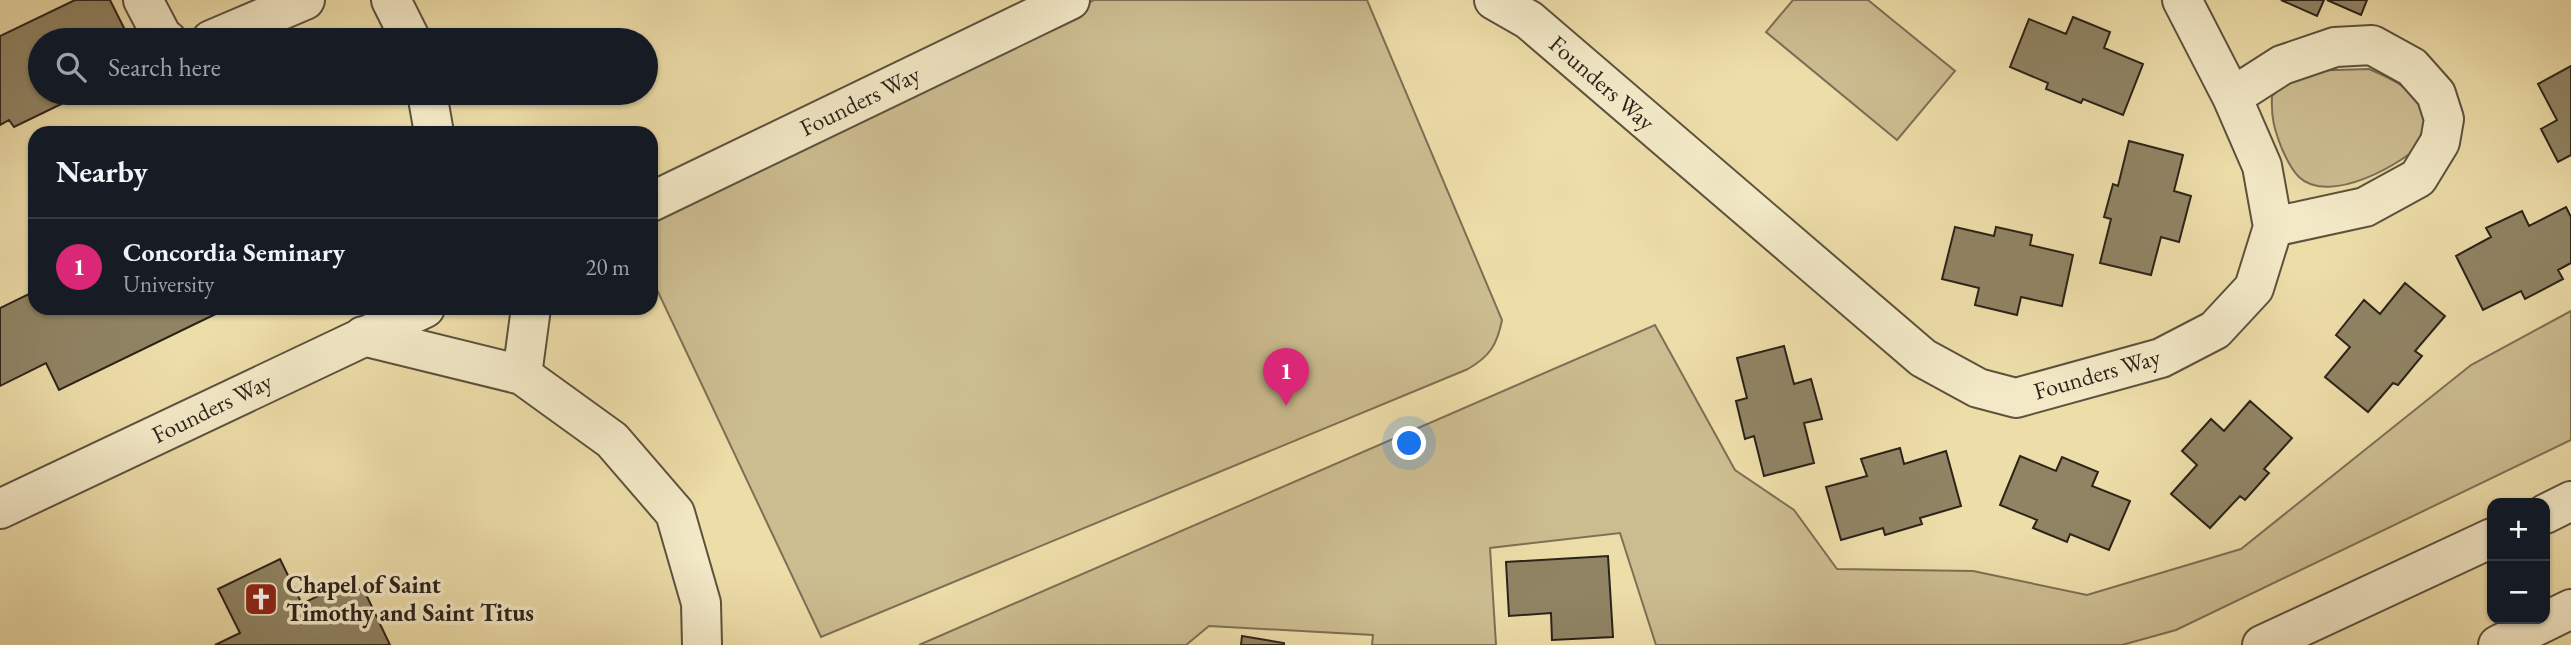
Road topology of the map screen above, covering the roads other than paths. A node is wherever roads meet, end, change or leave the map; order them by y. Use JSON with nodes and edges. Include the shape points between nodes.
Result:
{"nodes":[{"id":1,"x":143,"y":0,"type":"edge"},
{"id":2,"x":305,"y":0,"type":"edge"},
{"id":3,"x":391,"y":0,"type":"edge"},
{"id":4,"x":1070,"y":0,"type":"edge"},
{"id":5,"x":1494,"y":0,"type":"edge"},
{"id":6,"x":2182,"y":0,"type":"edge"},
{"id":7,"x":158,"y":28,"type":"edge"},
{"id":8,"x":239,"y":28,"type":"edge"},
{"id":9,"x":405,"y":28,"type":"edge"},
{"id":10,"x":2232,"y":97,"type":"junction"},
{"id":11,"x":428,"y":105,"type":"edge"},
{"id":12,"x":433,"y":126,"type":"edge"},
{"id":13,"x":658,"y":199,"type":"edge"},
{"id":14,"x":2273,"y":228,"type":"junction"},
{"id":15,"x":410,"y":315,"type":"edge"},
{"id":16,"x":530,"y":315,"type":"edge"},
{"id":17,"x":363,"y":336,"type":"junction"},
{"id":18,"x":522,"y":375,"type":"junction"},
{"id":19,"x":2571,"y":502,"type":"edge"},
{"id":20,"x":0,"y":509,"type":"edge"},
{"id":21,"x":2550,"y":512,"type":"edge"},
{"id":22,"x":2487,"y":540,"type":"edge"},
{"id":23,"x":2571,"y":609,"type":"edge"},
{"id":24,"x":702,"y":645,"type":"edge"},
{"id":25,"x":2262,"y":645,"type":"edge"},
{"id":26,"x":2498,"y":645,"type":"edge"}],
"edges":[{"from":1,"to":7,"type":"street"},
{"from":2,"to":8,"type":"street"},
{"from":3,"to":9,"type":"street"},
{"from":4,"to":13,"type":"street","name":"Founders Way"},
{"from":5,"to":14,"type":"street","name":"Founders Way","via":[[1529,20],[1923,358],[1978,388],[2016,398],[2161,358],[2215,330],[2254,288]]},
{"from":6,"to":10,"type":"street","name":"Founders Way"},
{"from":10,"to":14,"type":"street","name":"Founders Way","via":[[2262,166]]},
{"from":10,"to":14,"type":"street","via":[[2282,65],[2335,47],[2372,45],[2412,67],[2436,94],[2444,119],[2440,142],[2418,178],[2365,206]]},
{"from":11,"to":12,"type":"street"},
{"from":15,"to":17,"type":"street","name":"Founders Way"},
{"from":16,"to":18,"type":"street"},
{"from":17,"to":18,"type":"street"},
{"from":17,"to":20,"type":"street","name":"Founders Way"},
{"from":18,"to":24,"type":"street","via":[[612,440],[675,513],[701,603]]},
{"from":19,"to":21,"type":"street"},
{"from":22,"to":25,"type":"street"},
{"from":23,"to":26,"type":"street"}]}
